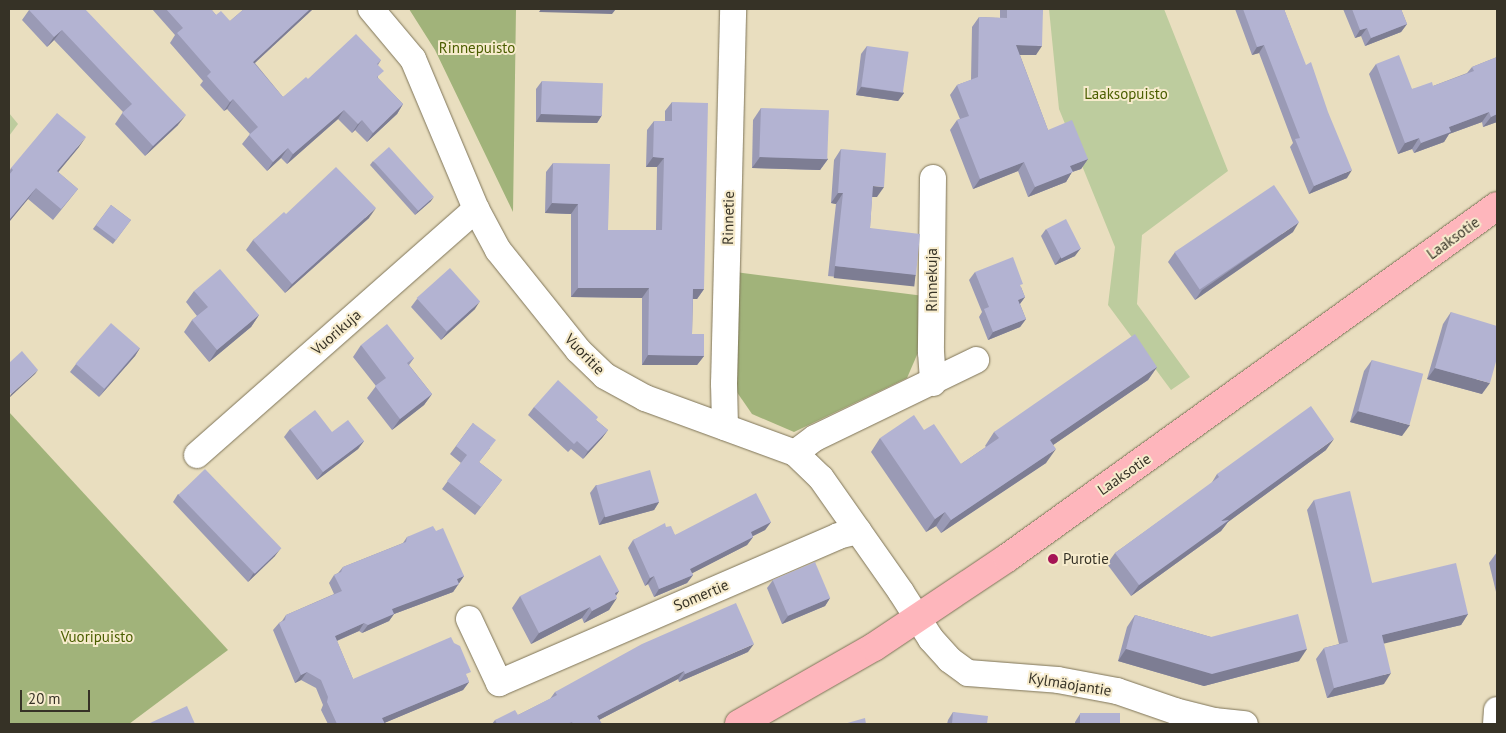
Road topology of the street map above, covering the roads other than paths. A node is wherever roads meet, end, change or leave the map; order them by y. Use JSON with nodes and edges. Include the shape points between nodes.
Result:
{"nodes":[{"id":1,"x":371,"y":9,"type":"edge"},
{"id":2,"x":733,"y":9,"type":"edge"},
{"id":3,"x":933,"y":178,"type":"dead end"},
{"id":4,"x":1497,"y":206,"type":"edge"},
{"id":5,"x":476,"y":209,"type":"junction"},
{"id":6,"x":976,"y":360,"type":"dead end"},
{"id":7,"x":933,"y":383,"type":"junction"},
{"id":8,"x":725,"y":427,"type":"junction"},
{"id":9,"x":795,"y":453,"type":"junction"},
{"id":10,"x":197,"y":454,"type":"dead end"},
{"id":11,"x":858,"y":531,"type":"junction"},
{"id":12,"x":917,"y":618,"type":"junction"},
{"id":13,"x":469,"y":619,"type":"dead end"},
{"id":14,"x":1497,"y":710,"type":"edge"},
{"id":15,"x":739,"y":724,"type":"edge"},
{"id":16,"x":1244,"y":724,"type":"edge"},
{"id":17,"x":1496,"y":724,"type":"edge"}],
"edges":[{"from":1,"to":5,"type":"street","name":"Vuoritie","via":[[413,59]]},
{"from":2,"to":8,"type":"street","name":"Rinnetie"},
{"from":3,"to":7,"type":"street","name":"Rinnekuja"},
{"from":4,"to":12,"type":"main road","name":"Laaksotie","via":[[1015,552]]},
{"from":5,"to":8,"type":"street","name":"Vuoritie","via":[[498,250],[578,350],[605,376],[645,398]]},
{"from":5,"to":10,"type":"street","name":"Vuorikuja"},
{"from":6,"to":7,"type":"street"},
{"from":7,"to":9,"type":"street","via":[[814,438]]},
{"from":8,"to":9,"type":"street","name":"Vuoritie"},
{"from":9,"to":11,"type":"street","name":"Vuoritie","via":[[821,478]]},
{"from":11,"to":12,"type":"street","name":"Vuoritie"},
{"from":11,"to":13,"type":"street","name":"Somertie","via":[[838,536],[499,683]]},
{"from":12,"to":15,"type":"main road","name":"Laaksotie"},
{"from":12,"to":16,"type":"street","name":"Kylmäojantie","via":[[939,649],[968,673],[1058,680],[1107,689],[1214,721]]},
{"from":14,"to":17,"type":"street"}]}
